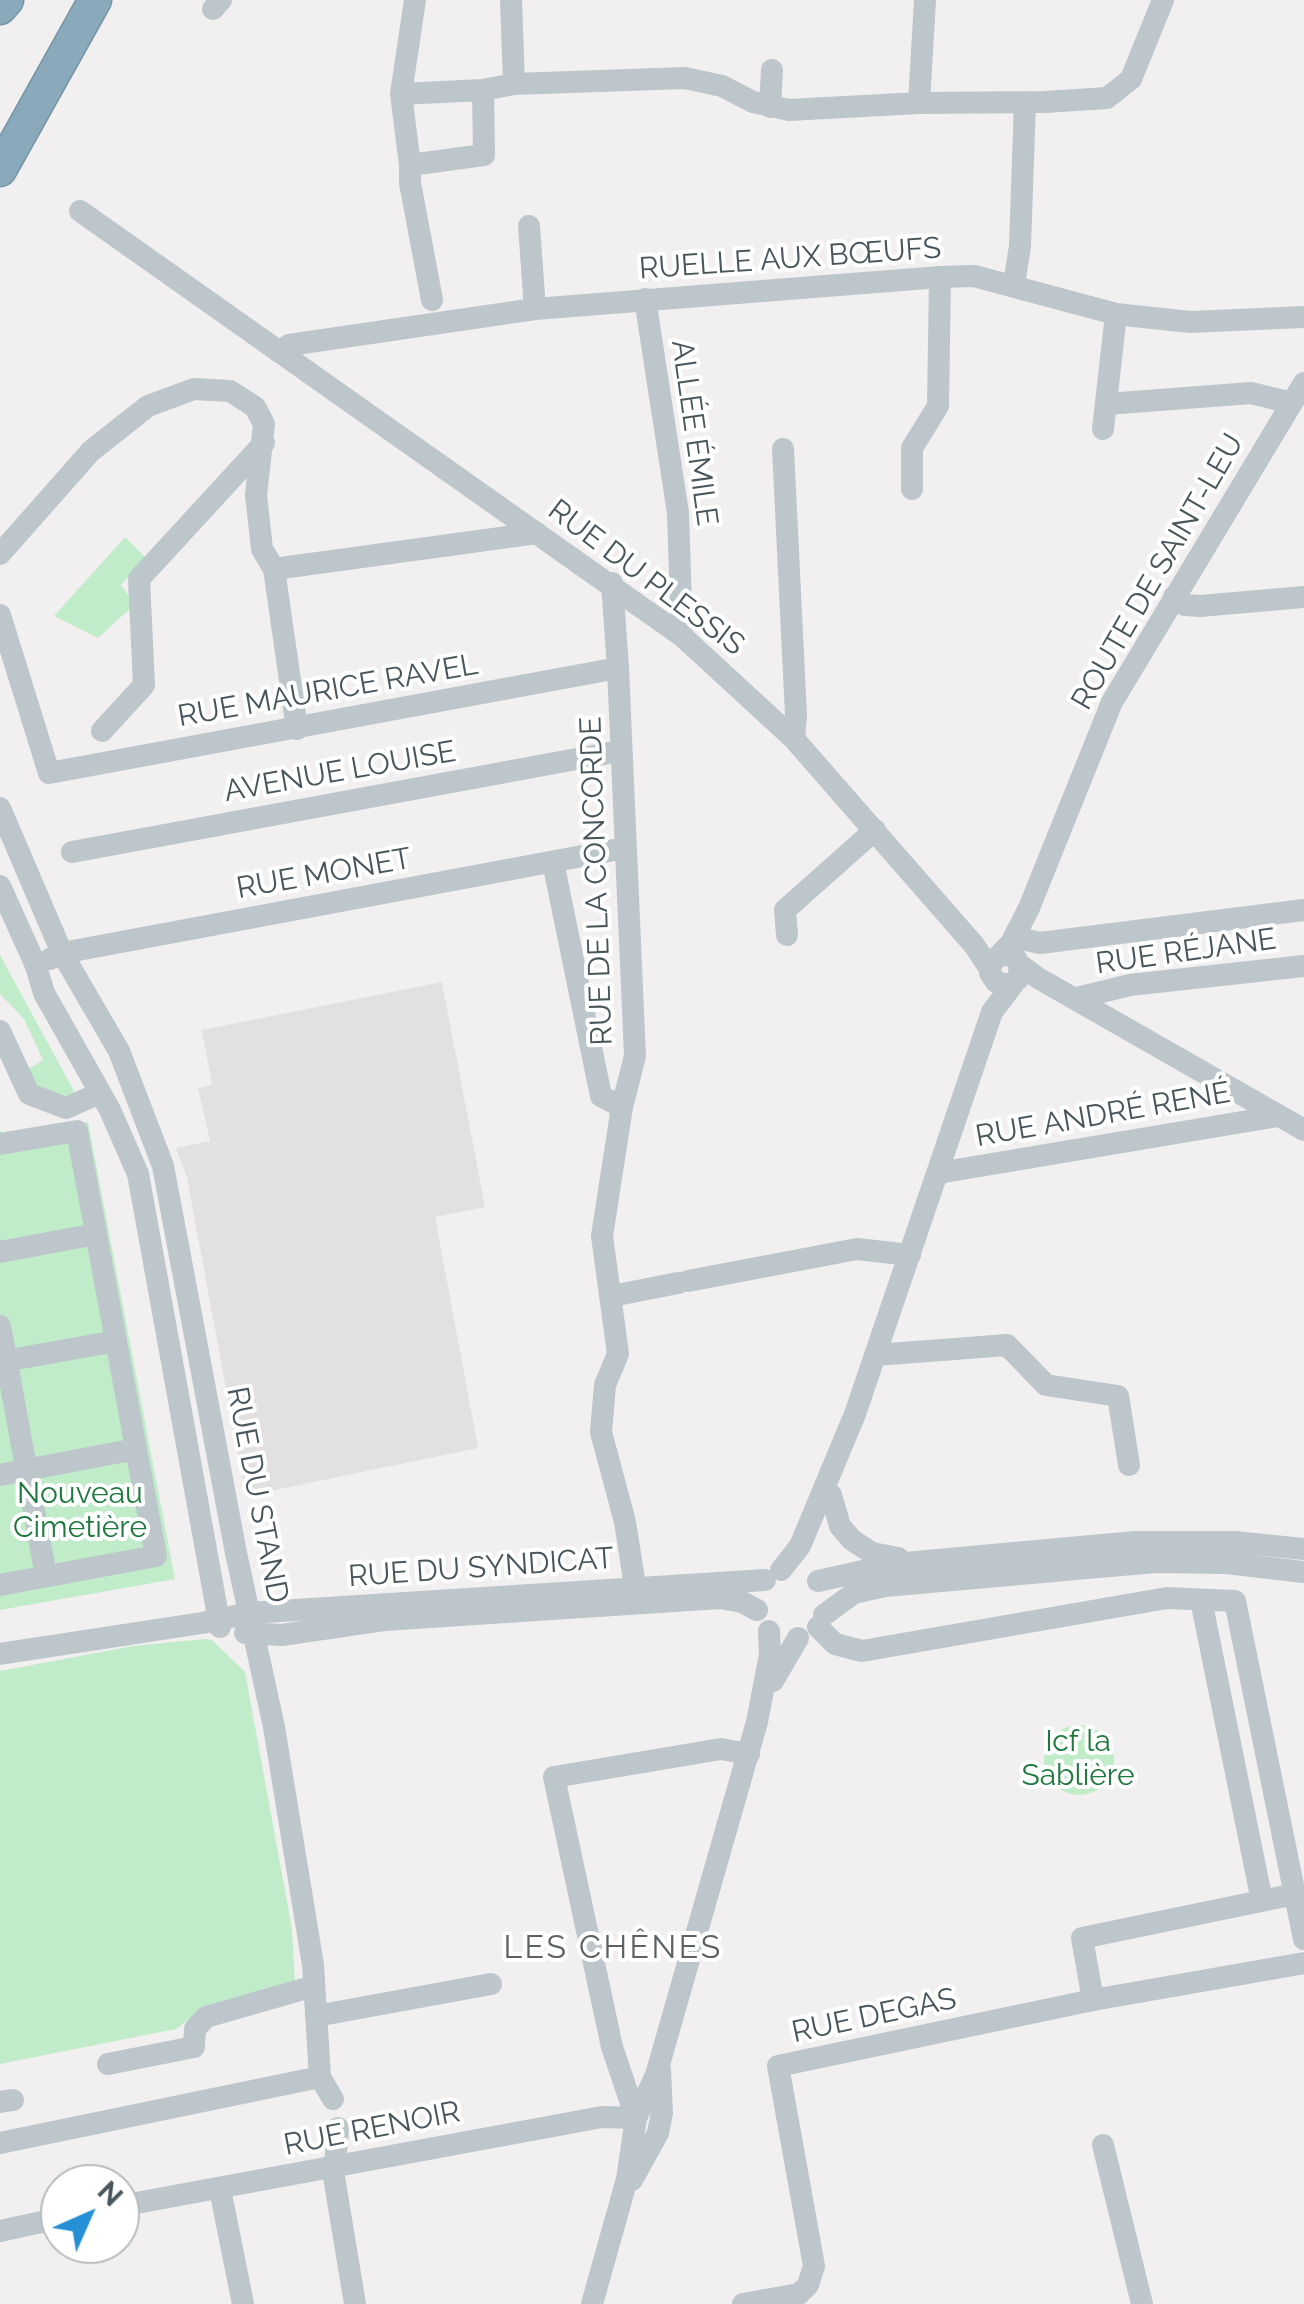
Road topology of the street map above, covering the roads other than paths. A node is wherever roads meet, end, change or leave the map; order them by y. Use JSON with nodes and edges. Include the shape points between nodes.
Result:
{"nodes":[{"id":1,"x":7,"y":0,"type":"edge"},
{"id":2,"x":95,"y":0,"type":"edge"},
{"id":3,"x":415,"y":0,"type":"edge"},
{"id":4,"x":511,"y":0,"type":"edge"},
{"id":5,"x":925,"y":0,"type":"edge"},
{"id":6,"x":1163,"y":0,"type":"edge"},
{"id":7,"x":0,"y":8,"type":"edge"},
{"id":8,"x":772,"y":70,"type":"dead end"},
{"id":9,"x":514,"y":84,"type":"junction"},
{"id":10,"x":483,"y":90,"type":"junction"},
{"id":11,"x":402,"y":94,"type":"junction"},
{"id":12,"x":1035,"y":102,"type":"junction"},
{"id":13,"x":919,"y":103,"type":"junction"},
{"id":14,"x":770,"y":107,"type":"junction"},
{"id":15,"x":410,"y":164,"type":"junction"},
{"id":16,"x":0,"y":170,"type":"edge"},
{"id":17,"x":80,"y":211,"type":"dead end"},
{"id":18,"x":529,"y":226,"type":"dead end"},
{"id":19,"x":940,"y":277,"type":"junction"},
{"id":20,"x":1014,"y":284,"type":"junction"},
{"id":21,"x":644,"y":299,"type":"junction"},
{"id":22,"x":432,"y":300,"type":"dead end"},
{"id":23,"x":535,"y":309,"type":"junction"},
{"id":24,"x":1116,"y":314,"type":"junction"},
{"id":25,"x":1304,"y":317,"type":"edge"},
{"id":26,"x":279,"y":352,"type":"junction"},
{"id":27,"x":1304,"y":383,"type":"edge"},
{"id":28,"x":1106,"y":404,"type":"junction"},
{"id":29,"x":1292,"y":404,"type":"junction"},
{"id":30,"x":1103,"y":429,"type":"dead end"},
{"id":31,"x":264,"y":444,"type":"junction"},
{"id":32,"x":783,"y":449,"type":"dead end"},
{"id":33,"x":912,"y":489,"type":"dead end"},
{"id":34,"x":537,"y":533,"type":"junction"},
{"id":35,"x":0,"y":554,"type":"edge"},
{"id":36,"x":274,"y":569,"type":"junction"},
{"id":37,"x":612,"y":583,"type":"junction"},
{"id":38,"x":1304,"y":597,"type":"edge"},
{"id":39,"x":1174,"y":598,"type":"junction"},
{"id":40,"x":0,"y":615,"type":"edge"},
{"id":41,"x":682,"y":636,"type":"junction"},
{"id":42,"x":618,"y":668,"type":"junction"},
{"id":43,"x":297,"y":728,"type":"junction"},
{"id":44,"x":102,"y":731,"type":"dead end"},
{"id":45,"x":794,"y":739,"type":"junction"},
{"id":46,"x":620,"y":750,"type":"junction"},
{"id":47,"x":0,"y":808,"type":"edge"},
{"id":48,"x":875,"y":830,"type":"junction"},
{"id":49,"x":625,"y":848,"type":"junction"},
{"id":50,"x":72,"y":852,"type":"dead end"},
{"id":51,"x":554,"y":862,"type":"junction"},
{"id":52,"x":0,"y":886,"type":"edge"},
{"id":53,"x":1304,"y":910,"type":"edge"},
{"id":54,"x":787,"y":935,"type":"dead end"},
{"id":55,"x":62,"y":953,"type":"junction"},
{"id":56,"x":1011,"y":964,"type":"junction"},
{"id":57,"x":36,"y":966,"type":"junction"},
{"id":58,"x":1304,"y":966,"type":"edge"},
{"id":59,"x":1076,"y":998,"type":"junction"},
{"id":60,"x":0,"y":1032,"type":"edge"},
{"id":61,"x":100,"y":1093,"type":"junction"},
{"id":62,"x":622,"y":1106,"type":"junction"},
{"id":63,"x":1278,"y":1116,"type":"junction"},
{"id":64,"x":1304,"y":1130,"type":"edge"},
{"id":65,"x":0,"y":1144,"type":"edge"},
{"id":66,"x":938,"y":1173,"type":"junction"},
{"id":67,"x":96,"y":1234,"type":"junction"},
{"id":68,"x":0,"y":1252,"type":"edge"},
{"id":69,"x":910,"y":1255,"type":"junction"},
{"id":70,"x":612,"y":1296,"type":"junction"},
{"id":71,"x":0,"y":1326,"type":"edge"},
{"id":72,"x":116,"y":1341,"type":"junction"},
{"id":73,"x":876,"y":1355,"type":"junction"},
{"id":74,"x":3,"y":1362,"type":"edge"},
{"id":75,"x":855,"y":1414,"type":"junction"},
{"id":76,"x":136,"y":1449,"type":"junction"},
{"id":77,"x":1129,"y":1464,"type":"dead end"},
{"id":78,"x":26,"y":1470,"type":"junction"},
{"id":79,"x":0,"y":1475,"type":"edge"},
{"id":80,"x":831,"y":1495,"type":"junction"},
{"id":81,"x":1304,"y":1549,"type":"edge"},
{"id":82,"x":921,"y":1560,"type":"junction"},
{"id":83,"x":1304,"y":1572,"type":"edge"},
{"id":84,"x":773,"y":1575,"type":"junction"},
{"id":85,"x":46,"y":1576,"type":"junction"},
{"id":86,"x":814,"y":1578,"type":"junction"},
{"id":87,"x":0,"y":1585,"type":"edge"},
{"id":88,"x":635,"y":1586,"type":"junction"},
{"id":89,"x":1201,"y":1600,"type":"junction"},
{"id":90,"x":757,"y":1610,"type":"junction"},
{"id":91,"x":214,"y":1623,"type":"junction"},
{"id":92,"x":252,"y":1624,"type":"junction"},
{"id":93,"x":813,"y":1627,"type":"junction"},
{"id":94,"x":769,"y":1631,"type":"junction"},
{"id":95,"x":0,"y":1654,"type":"edge"},
{"id":96,"x":757,"y":1722,"type":"junction"},
{"id":97,"x":748,"y":1754,"type":"junction"},
{"id":98,"x":1295,"y":1894,"type":"junction"},
{"id":99,"x":1262,"y":1901,"type":"junction"},
{"id":100,"x":1304,"y":1938,"type":"edge"},
{"id":101,"x":1304,"y":1963,"type":"edge"},
{"id":102,"x":490,"y":1984,"type":"dead end"},
{"id":103,"x":314,"y":1986,"type":"junction"},
{"id":104,"x":1093,"y":2000,"type":"junction"},
{"id":105,"x":316,"y":2016,"type":"junction"},
{"id":106,"x":660,"y":2061,"type":"junction"},
{"id":107,"x":108,"y":2064,"type":"dead end"},
{"id":108,"x":320,"y":2077,"type":"junction"},
{"id":109,"x":334,"y":2099,"type":"dead end"},
{"id":110,"x":636,"y":2118,"type":"junction"},
{"id":111,"x":338,"y":2128,"type":"dead end"},
{"id":112,"x":0,"y":2142,"type":"edge"},
{"id":113,"x":1103,"y":2145,"type":"dead end"},
{"id":114,"x":334,"y":2166,"type":"junction"},
{"id":115,"x":220,"y":2189,"type":"junction"},
{"id":116,"x":140,"y":2203,"type":"edge"},
{"id":117,"x":620,"y":2206,"type":"junction"},
{"id":118,"x":40,"y":2222,"type":"edge"},
{"id":119,"x":0,"y":2231,"type":"edge"},
{"id":120,"x":243,"y":2304,"type":"edge"},
{"id":121,"x":355,"y":2304,"type":"edge"},
{"id":122,"x":592,"y":2304,"type":"edge"},
{"id":123,"x":743,"y":2304,"type":"edge"},
{"id":124,"x":1142,"y":2304,"type":"edge"}],
"edges":[{"from":1,"to":7,"type":"highway"},
{"from":2,"to":16,"type":"highway"},
{"from":3,"to":11,"type":"street"},
{"from":4,"to":9,"type":"street"},
{"from":5,"to":13,"type":"street"},
{"from":6,"to":12,"type":"street","via":[[1138,67],[1120,90],[1106,98]]},
{"from":8,"to":14,"type":"street"},
{"from":9,"to":10,"type":"street"},
{"from":9,"to":14,"type":"street","via":[[686,78]]},
{"from":10,"to":11,"type":"street"},
{"from":10,"to":15,"type":"street","via":[[484,155]]},
{"from":11,"to":15,"type":"street"},
{"from":12,"to":13,"type":"street"},
{"from":12,"to":20,"type":"street"},
{"from":13,"to":14,"type":"street"},
{"from":15,"to":22,"type":"street"},
{"from":17,"to":26,"type":"street","name":"RUE DU PLESSIS"},
{"from":18,"to":23,"type":"street"},
{"from":19,"to":20,"type":"street","name":"RUELLE AUX BŒUFS"},
{"from":19,"to":21,"type":"street","name":"RUELLE AUX BŒUFS"},
{"from":19,"to":33,"type":"street","via":[[938,406],[912,448]]},
{"from":20,"to":24,"type":"street","name":"RUELLE AUX BŒUFS"},
{"from":21,"to":23,"type":"street","name":"RUELLE AUX BŒUFS"},
{"from":21,"to":41,"type":"street","name":"ALLÉE ÉMILE","via":[[678,513]]},
{"from":23,"to":26,"type":"street","name":"RUELLE AUX BŒUFS","via":[[290,345]]},
{"from":24,"to":25,"type":"street","name":"RUELLE AUX BŒUFS","via":[[1190,322]]},
{"from":24,"to":28,"type":"street"},
{"from":26,"to":34,"type":"street","name":"RUE DU PLESSIS"},
{"from":27,"to":29,"type":"street","name":"ROUTE DE SAINT-LEU"},
{"from":28,"to":29,"type":"street","via":[[1251,393]]},
{"from":28,"to":30,"type":"street"},
{"from":29,"to":39,"type":"street","name":"ROUTE DE SAINT-LEU"},
{"from":31,"to":35,"type":"street","via":[[255,406],[230,391],[194,390],[148,406],[91,451]]},
{"from":31,"to":36,"type":"street","via":[[256,494],[262,549]]},
{"from":31,"to":44,"type":"street","via":[[139,579],[144,685]]},
{"from":32,"to":45,"type":"street"},
{"from":34,"to":36,"type":"street"},
{"from":34,"to":37,"type":"street","name":"RUE DU PLESSIS"},
{"from":36,"to":43,"type":"street"},
{"from":37,"to":41,"type":"street","name":"RUE DU PLESSIS"},
{"from":37,"to":42,"type":"street","name":"RUE DE LA CONCORDE"},
{"from":38,"to":39,"type":"street","via":[[1200,606]]},
{"from":39,"to":56,"type":"street","name":"ROUTE DE SAINT-LEU","via":[[1112,702]]},
{"from":40,"to":43,"type":"street","name":"RUE MAURICE RAVEL","via":[[49,772]]},
{"from":41,"to":45,"type":"street","name":"RUE DU PLESSIS"},
{"from":42,"to":43,"type":"street","name":"RUE MAURICE RAVEL"},
{"from":42,"to":46,"type":"street","name":"RUE DE LA CONCORDE"},
{"from":45,"to":48,"type":"street","name":"RUE DU PLESSIS"},
{"from":46,"to":49,"type":"street","name":"RUE DE LA CONCORDE"},
{"from":46,"to":50,"type":"street","name":"AVENUE LOUISE"},
{"from":47,"to":55,"type":"street","name":"RUE DU STAND"},
{"from":48,"to":54,"type":"street","via":[[785,910]]},
{"from":48,"to":56,"type":"street","name":"RUE DU PLESSIS","via":[[974,944]]},
{"from":49,"to":51,"type":"street","name":"RUE MONET"},
{"from":49,"to":62,"type":"street","name":"RUE DE LA CONCORDE","via":[[635,1056]]},
{"from":51,"to":55,"type":"street","name":"RUE MONET"},
{"from":51,"to":62,"type":"street","via":[[601,1096]]},
{"from":52,"to":57,"type":"street","name":"RUE DU STAND"},
{"from":53,"to":56,"type":"street","via":[[1040,944]]},
{"from":55,"to":57,"type":"street","name":"RUE MONET"},
{"from":55,"to":92,"type":"street","name":"RUE DU STAND","via":[[118,1050],[162,1166]]},
{"from":56,"to":59,"type":"street","name":"RUE DU PLESSIS"},
{"from":56,"to":66,"type":"street","name":"ROUTE DE SAINT-LEU"},
{"from":57,"to":61,"type":"street","name":"RUE DU STAND","via":[[44,993]]},
{"from":58,"to":59,"type":"street","name":"RUE RÉJANE","via":[[1130,985]]},
{"from":59,"to":63,"type":"street","name":"RUE DU PLESSIS"},
{"from":60,"to":61,"type":"street","via":[[29,1094],[66,1108]]},
{"from":61,"to":91,"type":"street","name":"RUE DU STAND","via":[[130,1152],[149,1220]]},
{"from":62,"to":70,"type":"street","name":"RUE DE LA CONCORDE","via":[[602,1236]]},
{"from":63,"to":64,"type":"street","name":"RUE DU PLESSIS"},
{"from":63,"to":66,"type":"street","name":"RUE ANDRÉ RENÉ"},
{"from":65,"to":67,"type":"street","via":[[78,1131]]},
{"from":66,"to":69,"type":"street","name":"ROUTE DE SAINT-LEU"},
{"from":67,"to":68,"type":"street"},
{"from":67,"to":72,"type":"street"},
{"from":69,"to":70,"type":"street","via":[[857,1248]]},
{"from":69,"to":73,"type":"street","name":"ROUTE DE SAINT-LEU"},
{"from":70,"to":88,"type":"street","name":"RUE DE LA CONCORDE","via":[[618,1354],[605,1385],[602,1432]]},
{"from":71,"to":74,"type":"street"},
{"from":72,"to":74,"type":"street"},
{"from":72,"to":76,"type":"street"},
{"from":73,"to":75,"type":"street","name":"ROUTE DE SAINT-LEU"},
{"from":73,"to":77,"type":"street","via":[[1007,1344],[1046,1385],[1118,1396]]},
{"from":74,"to":78,"type":"street"},
{"from":75,"to":80,"type":"street","name":"ROUTE DE SAINT-LEU"},
{"from":75,"to":84,"type":"street","name":"ROUTE DE SAINT-LEU","via":[[800,1546]]},
{"from":76,"to":78,"type":"street"},
{"from":76,"to":85,"type":"street","via":[[156,1556]]},
{"from":78,"to":79,"type":"street"},
{"from":78,"to":85,"type":"street"},
{"from":80,"to":82,"type":"street","via":[[840,1526],[864,1550]]},
{"from":80,"to":86,"type":"street","name":"ROUTE DE SAINT-LEU","via":[[816,1542]]},
{"from":81,"to":82,"type":"street","via":[[1135,1542]]},
{"from":82,"to":86,"type":"street"},
{"from":83,"to":93,"type":"street","via":[[1155,1562],[885,1586],[854,1593]]},
{"from":84,"to":86,"type":"street","via":[[796,1569]]},
{"from":84,"to":88,"type":"street","name":"RUE DU SYNDICAT"},
{"from":84,"to":90,"type":"street","via":[[758,1592]]},
{"from":85,"to":87,"type":"street"},
{"from":86,"to":93,"type":"street","via":[[826,1597]]},
{"from":88,"to":92,"type":"street","name":"RUE DU SYNDICAT"},
{"from":89,"to":93,"type":"street","via":[[1167,1598],[862,1650],[835,1644]]},
{"from":89,"to":98,"type":"street","via":[[1235,1601]]},
{"from":89,"to":99,"type":"street"},
{"from":90,"to":92,"type":"street","name":"RUE DU SYNDICAT","via":[[720,1598]]},
{"from":90,"to":94,"type":"street"},
{"from":91,"to":92,"type":"street","name":"RUE DU SYNDICAT"},
{"from":91,"to":95,"type":"street","name":"RUE DU SYNDICAT"},
{"from":92,"to":103,"type":"street","name":"RUE DU STAND"},
{"from":93,"to":94,"type":"street","via":[[783,1638]]},
{"from":93,"to":96,"type":"street","via":[[778,1670]]},
{"from":94,"to":96,"type":"street"},
{"from":96,"to":97,"type":"street"},
{"from":97,"to":106,"type":"street"},
{"from":97,"to":110,"type":"street","via":[[721,1749],[554,1778],[612,2047]]},
{"from":98,"to":99,"type":"street"},
{"from":98,"to":100,"type":"street"},
{"from":99,"to":104,"type":"street","via":[[1082,1938]]},
{"from":101,"to":104,"type":"street","name":"RUE DEGAS"},
{"from":102,"to":105,"type":"street"},
{"from":103,"to":105,"type":"street","name":"RUE DU STAND"},
{"from":103,"to":107,"type":"street","via":[[206,2017],[196,2028],[194,2047]]},
{"from":104,"to":123,"type":"street","name":"RUE DEGAS","via":[[778,2066],[814,2266],[799,2294]]},
{"from":105,"to":108,"type":"street","name":"RUE DU STAND"},
{"from":106,"to":110,"type":"street"},
{"from":106,"to":117,"type":"street","via":[[658,2133]]},
{"from":108,"to":109,"type":"street","name":"RUE DU STAND"},
{"from":108,"to":112,"type":"street"},
{"from":110,"to":114,"type":"street","name":"RUE RENOIR","via":[[602,2117]]},
{"from":110,"to":117,"type":"street"},
{"from":111,"to":114,"type":"street"},
{"from":113,"to":124,"type":"street"},
{"from":114,"to":115,"type":"street","name":"RUE RENOIR"},
{"from":114,"to":121,"type":"street"},
{"from":115,"to":116,"type":"street","name":"RUE RENOIR"},
{"from":115,"to":120,"type":"street"},
{"from":117,"to":122,"type":"street"},
{"from":118,"to":119,"type":"street"}]}
